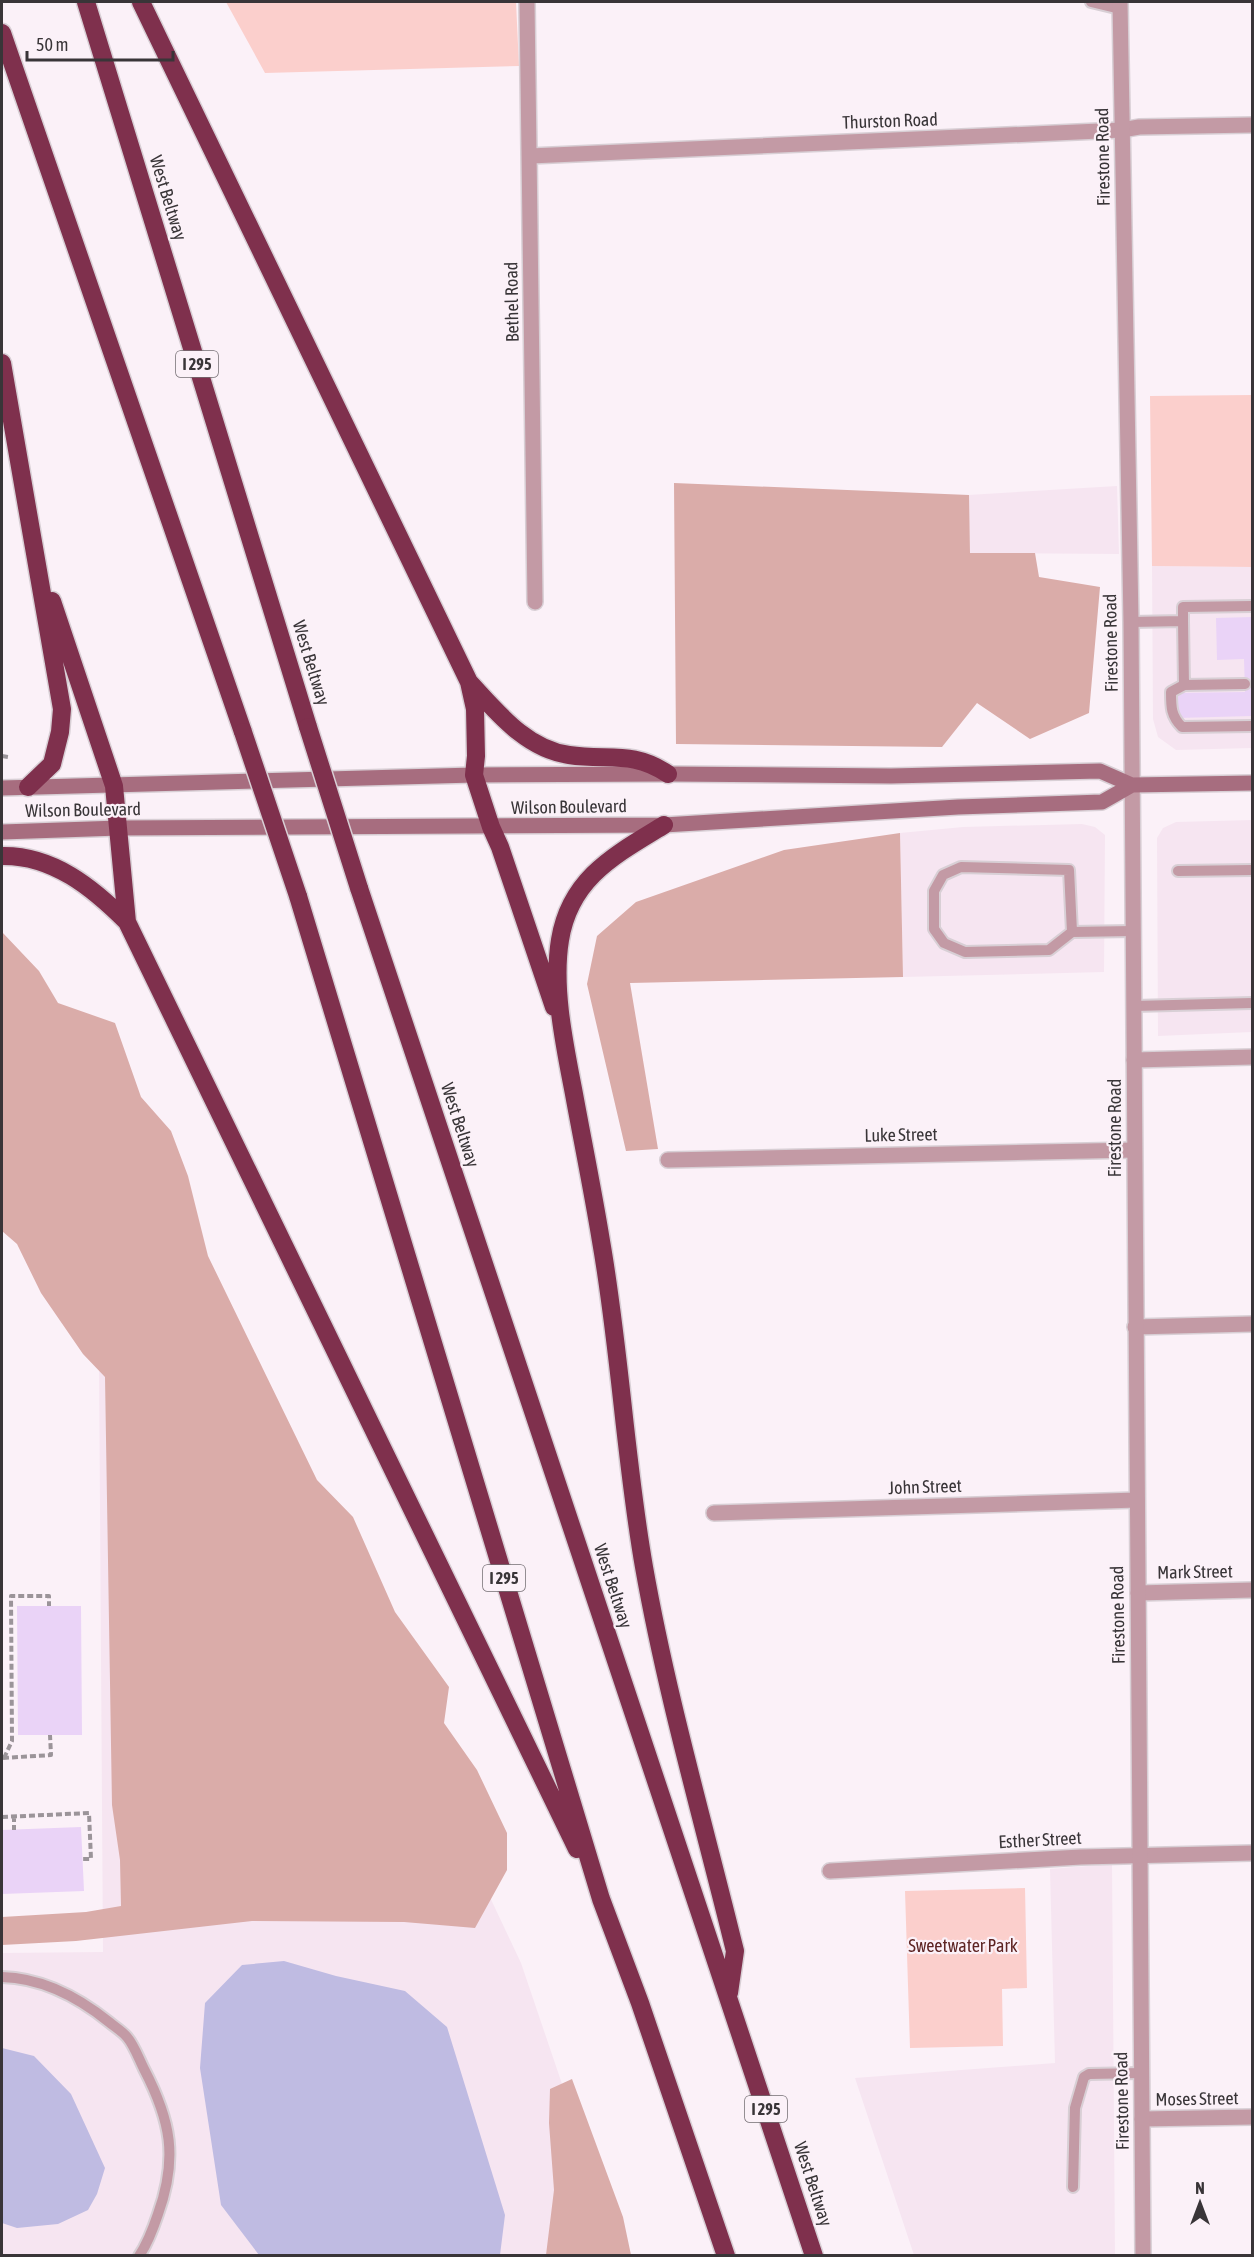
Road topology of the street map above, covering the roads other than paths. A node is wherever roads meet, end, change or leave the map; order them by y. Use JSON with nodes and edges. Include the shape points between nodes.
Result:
{"nodes":[{"id":1,"x":86,"y":2,"type":"edge"},
{"id":2,"x":141,"y":2,"type":"edge"},
{"id":3,"x":527,"y":2,"type":"edge"},
{"id":4,"x":1091,"y":2,"type":"edge"},
{"id":5,"x":1120,"y":5,"type":"edge"},
{"id":6,"x":2,"y":33,"type":"edge"},
{"id":7,"x":1252,"y":126,"type":"edge"},
{"id":8,"x":1122,"y":130,"type":"junction"},
{"id":9,"x":530,"y":156,"type":"junction"},
{"id":10,"x":2,"y":363,"type":"edge"},
{"id":11,"x":36,"y":560,"type":"junction"},
{"id":12,"x":535,"y":602,"type":"dead end"},
{"id":13,"x":1252,"y":606,"type":"edge"},
{"id":14,"x":1183,"y":621,"type":"junction"},
{"id":15,"x":1131,"y":622,"type":"junction"},
{"id":16,"x":469,"y":682,"type":"junction"},
{"id":17,"x":1239,"y":687,"type":"dead end"},
{"id":18,"x":1189,"y":688,"type":"junction"},
{"id":19,"x":1252,"y":726,"type":"edge"},
{"id":20,"x":668,"y":774,"type":"junction"},
{"id":21,"x":474,"y":776,"type":"junction"},
{"id":22,"x":1252,"y":783,"type":"edge"},
{"id":23,"x":1132,"y":785,"type":"junction"},
{"id":24,"x":114,"y":786,"type":"junction"},
{"id":25,"x":28,"y":787,"type":"junction"},
{"id":26,"x":2,"y":788,"type":"edge"},
{"id":27,"x":664,"y":825,"type":"junction"},
{"id":28,"x":492,"y":827,"type":"junction"},
{"id":29,"x":119,"y":828,"type":"junction"},
{"id":30,"x":2,"y":832,"type":"edge"},
{"id":31,"x":2,"y":856,"type":"edge"},
{"id":32,"x":1252,"y":870,"type":"edge"},
{"id":33,"x":1178,"y":871,"type":"dead end"},
{"id":34,"x":127,"y":922,"type":"junction"},
{"id":35,"x":1133,"y":931,"type":"junction"},
{"id":36,"x":1072,"y":932,"type":"junction"},
{"id":37,"x":1252,"y":1003,"type":"edge"},
{"id":38,"x":1134,"y":1006,"type":"junction"},
{"id":39,"x":562,"y":1031,"type":"junction"},
{"id":40,"x":1252,"y":1057,"type":"edge"},
{"id":41,"x":1134,"y":1060,"type":"junction"},
{"id":42,"x":1134,"y":1150,"type":"junction"},
{"id":43,"x":668,"y":1160,"type":"dead end"},
{"id":44,"x":1252,"y":1324,"type":"edge"},
{"id":45,"x":1135,"y":1327,"type":"junction"},
{"id":46,"x":1137,"y":1500,"type":"junction"},
{"id":47,"x":714,"y":1513,"type":"dead end"},
{"id":48,"x":1252,"y":1590,"type":"edge"},
{"id":49,"x":1138,"y":1593,"type":"junction"},
{"id":50,"x":1252,"y":1853,"type":"edge"},
{"id":51,"x":1140,"y":1855,"type":"junction"},
{"id":52,"x":830,"y":1871,"type":"dead end"},
{"id":53,"x":601,"y":1899,"type":"junction"},
{"id":54,"x":2,"y":1977,"type":"edge"},
{"id":55,"x":728,"y":1994,"type":"junction"},
{"id":56,"x":1141,"y":2073,"type":"junction"},
{"id":57,"x":1252,"y":2117,"type":"edge"},
{"id":58,"x":1142,"y":2119,"type":"junction"},
{"id":59,"x":1073,"y":2187,"type":"dead end"},
{"id":60,"x":140,"y":2256,"type":"edge"},
{"id":61,"x":726,"y":2256,"type":"edge"},
{"id":62,"x":814,"y":2256,"type":"edge"},
{"id":63,"x":1143,"y":2256,"type":"edge"}],
"edges":[{"from":1,"to":55,"type":"highway","name":"West Beltway","number":"I 295","bridge":true,"via":[[359,888]]},
{"from":2,"to":16,"type":"highway"},
{"from":3,"to":9,"type":"street","name":"Bethel Road"},
{"from":4,"to":5,"type":"lane"},
{"from":5,"to":8,"type":"street","name":"Firestone Road"},
{"from":6,"to":53,"type":"highway","number":"I 295","bridge":true,"via":[[298,896]]},
{"from":7,"to":8,"type":"street","name":"Thurston Road"},
{"from":8,"to":9,"type":"street","name":"Thurston Road"},
{"from":8,"to":15,"type":"street","name":"Firestone Road"},
{"from":9,"to":12,"type":"street","name":"Bethel Road"},
{"from":10,"to":11,"type":"highway"},
{"from":11,"to":24,"type":"highway"},
{"from":11,"to":25,"type":"highway","via":[[62,709],[52,764]]},
{"from":13,"to":14,"type":"lane","via":[[1183,608]]},
{"from":14,"to":15,"type":"lane"},
{"from":14,"to":18,"type":"lane"},
{"from":15,"to":23,"type":"street","name":"Firestone Road"},
{"from":16,"to":20,"type":"highway","via":[[500,716],[547,749],[567,755],[638,759]]},
{"from":16,"to":21,"type":"highway","via":[[475,709]]},
{"from":17,"to":18,"type":"lane"},
{"from":18,"to":19,"type":"lane","via":[[1171,692],[1170,709],[1182,727],[1191,723],[1238,721]]},
{"from":20,"to":21,"type":"main road","name":"Wilson Boulevard"},
{"from":20,"to":23,"type":"main road","name":"Wilson Boulevard","via":[[891,776],[1100,771]]},
{"from":21,"to":24,"type":"main road","name":"Wilson Boulevard"},
{"from":21,"to":28,"type":"highway"},
{"from":22,"to":23,"type":"main road","name":"Wilson Boulevard"},
{"from":23,"to":27,"type":"main road","name":"Wilson Boulevard","via":[[1102,802]]},
{"from":23,"to":35,"type":"street","name":"Firestone Road"},
{"from":24,"to":25,"type":"main road","name":"Wilson Boulevard"},
{"from":24,"to":29,"type":"highway"},
{"from":25,"to":26,"type":"main road","name":"Wilson Boulevard"},
{"from":27,"to":28,"type":"main road","name":"Wilson Boulevard"},
{"from":27,"to":39,"type":"highway","via":[[601,865],[568,912],[558,964]]},
{"from":28,"to":29,"type":"main road","name":"Wilson Boulevard"},
{"from":28,"to":39,"type":"highway"},
{"from":29,"to":30,"type":"main road","name":"Wilson Boulevard"},
{"from":29,"to":34,"type":"highway"},
{"from":31,"to":34,"type":"highway","via":[[16,856],[69,874],[98,893]]},
{"from":32,"to":33,"type":"lane"},
{"from":34,"to":53,"type":"highway"},
{"from":35,"to":36,"type":"lane"},
{"from":35,"to":38,"type":"street","name":"Firestone Road"},
{"from":36,"to":36,"type":"lane","via":[[1069,870],[961,867],[943,874],[934,891],[934,929],[944,943],[966,952],[1049,951]]},
{"from":37,"to":38,"type":"lane"},
{"from":38,"to":41,"type":"street","name":"Firestone Road"},
{"from":39,"to":55,"type":"highway","via":[[602,1245],[645,1568],[735,1951]]},
{"from":40,"to":41,"type":"street"},
{"from":41,"to":42,"type":"street","name":"Firestone Road"},
{"from":42,"to":43,"type":"street","name":"Luke Street"},
{"from":42,"to":45,"type":"street","name":"Firestone Road"},
{"from":44,"to":45,"type":"street"},
{"from":45,"to":46,"type":"street","name":"Firestone Road"},
{"from":46,"to":47,"type":"street","name":"John Street"},
{"from":46,"to":49,"type":"street","name":"Firestone Road"},
{"from":48,"to":49,"type":"street","name":"Mark Street"},
{"from":49,"to":51,"type":"street","name":"Firestone Road"},
{"from":50,"to":51,"type":"street","name":"Esther Street"},
{"from":51,"to":52,"type":"street","name":"Esther Street"},
{"from":51,"to":56,"type":"street","name":"Firestone Road"},
{"from":53,"to":61,"type":"highway","number":"I 295"},
{"from":54,"to":60,"type":"lane","via":[[34,1981],[93,2010],[128,2037],[156,2091],[166,2121],[170,2152],[168,2187]]},
{"from":55,"to":62,"type":"highway","name":"West Beltway","number":"I 295"},
{"from":56,"to":58,"type":"street","name":"Firestone Road"},
{"from":56,"to":59,"type":"lane","via":[[1084,2077],[1075,2108]]},
{"from":57,"to":58,"type":"street","name":"Moses Street"},
{"from":58,"to":63,"type":"street","name":"Firestone Road"}]}
